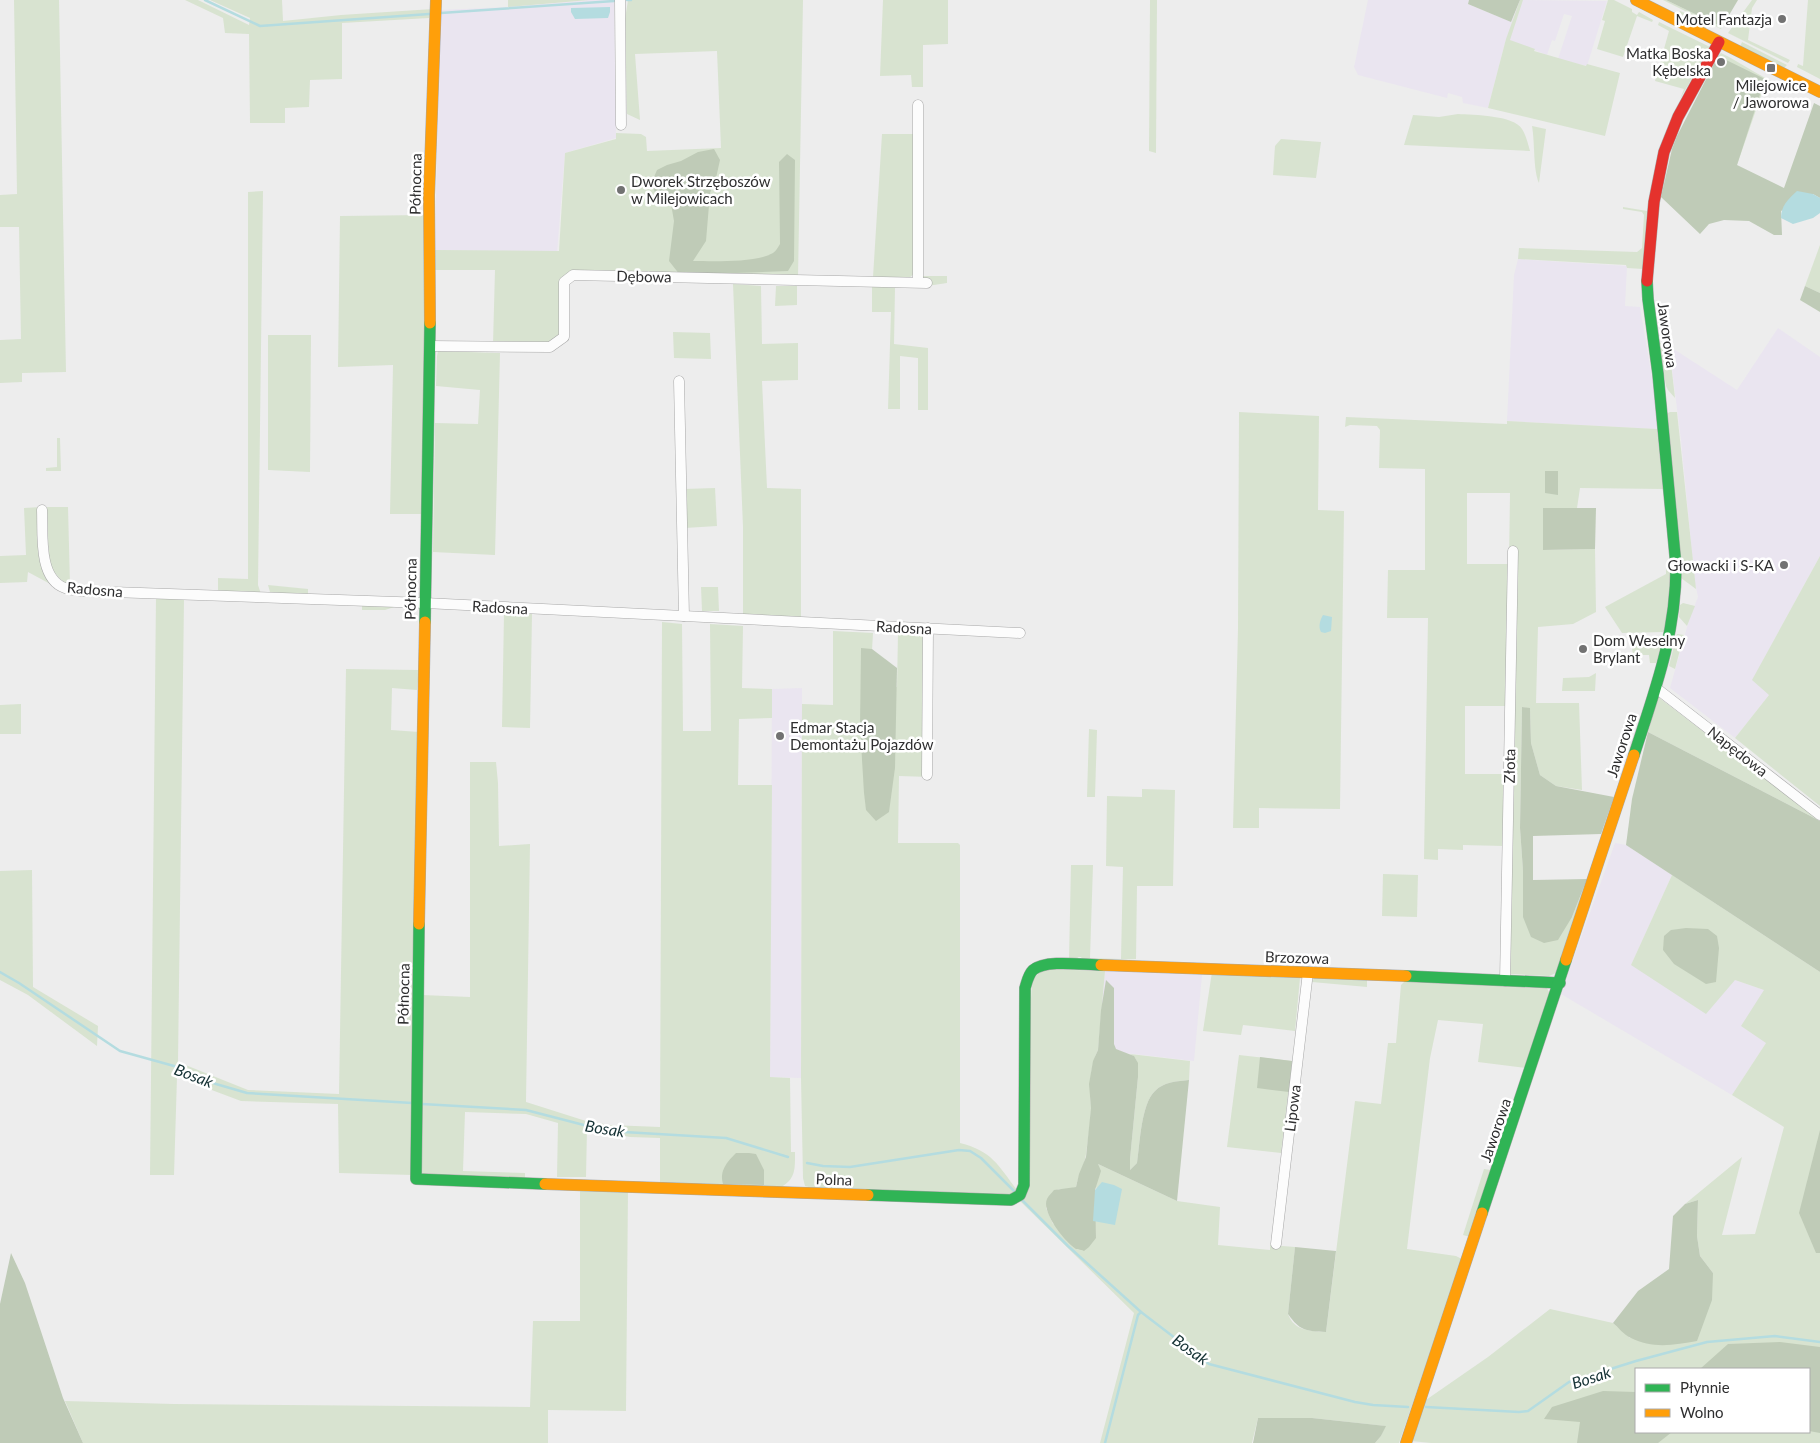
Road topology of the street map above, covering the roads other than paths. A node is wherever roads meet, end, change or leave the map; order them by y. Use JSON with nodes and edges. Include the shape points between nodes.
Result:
{"nodes":[{"id":1,"x":436,"y":0,"type":"edge"},
{"id":2,"x":620,"y":0,"type":"edge"},
{"id":3,"x":1636,"y":0,"type":"edge"},
{"id":4,"x":1718,"y":42,"type":"junction"},
{"id":5,"x":1820,"y":92,"type":"edge"},
{"id":6,"x":918,"y":105,"type":"dead end"},
{"id":7,"x":621,"y":125,"type":"dead end"},
{"id":8,"x":430,"y":346,"type":"junction"},
{"id":9,"x":678,"y":381,"type":"dead end"},
{"id":10,"x":42,"y":510,"type":"dead end"},
{"id":11,"x":1513,"y":551,"type":"dead end"},
{"id":12,"x":425,"y":603,"type":"junction"},
{"id":13,"x":684,"y":616,"type":"junction"},
{"id":14,"x":928,"y":628,"type":"junction"},
{"id":15,"x":1020,"y":633,"type":"dead end"},
{"id":16,"x":1656,"y":688,"type":"junction"},
{"id":17,"x":927,"y":775,"type":"dead end"},
{"id":18,"x":1820,"y":815,"type":"edge"},
{"id":19,"x":1033,"y":968,"type":"joint"},
{"id":20,"x":1308,"y":972,"type":"junction"},
{"id":21,"x":1505,"y":980,"type":"junction"},
{"id":22,"x":1560,"y":983,"type":"junction"},
{"id":23,"x":416,"y":1178,"type":"joint"},
{"id":24,"x":1276,"y":1244,"type":"dead end"},
{"id":25,"x":1406,"y":1443,"type":"edge"}],
"edges":[{"from":1,"to":8,"type":"street","name":"Północna","via":[[429,195]]},
{"from":2,"to":7,"type":"street"},
{"from":3,"to":4,"type":"street"},
{"from":4,"to":5,"type":"street"},
{"from":4,"to":16,"type":"street","name":"Jaworowa","via":[[1678,117],[1664,152],[1652,217],[1648,299],[1658,374],[1676,581],[1673,625]]},
{"from":6,"to":8,"type":"street","name":"Dębowa","via":[[922,282],[573,275],[564,282],[564,337],[550,347]]},
{"from":8,"to":12,"type":"street","name":"Północna"},
{"from":9,"to":13,"type":"street"},
{"from":10,"to":12,"type":"street","name":"Radosna","via":[[46,568],[51,578],[65,588]]},
{"from":11,"to":21,"type":"street","name":"Złota"},
{"from":12,"to":13,"type":"street","name":"Radosna"},
{"from":12,"to":23,"type":"street","name":"Północna"},
{"from":13,"to":14,"type":"street","name":"Radosna"},
{"from":14,"to":15,"type":"street","name":"Radosna"},
{"from":14,"to":17,"type":"street"},
{"from":16,"to":18,"type":"street","name":"Napędowa"},
{"from":16,"to":22,"type":"street","name":"Jaworowa"},
{"from":19,"to":20,"type":"street","name":"Brzozowa","via":[[1056,964]]},
{"from":19,"to":23,"type":"street","name":"Polna","via":[[1025,988],[1024,1186],[1020,1195],[1011,1200]]},
{"from":20,"to":21,"type":"street","name":"Brzozowa"},
{"from":20,"to":24,"type":"street","name":"Lipowa"},
{"from":21,"to":22,"type":"street","name":"Brzozowa"},
{"from":22,"to":25,"type":"street","name":"Jaworowa"}]}
